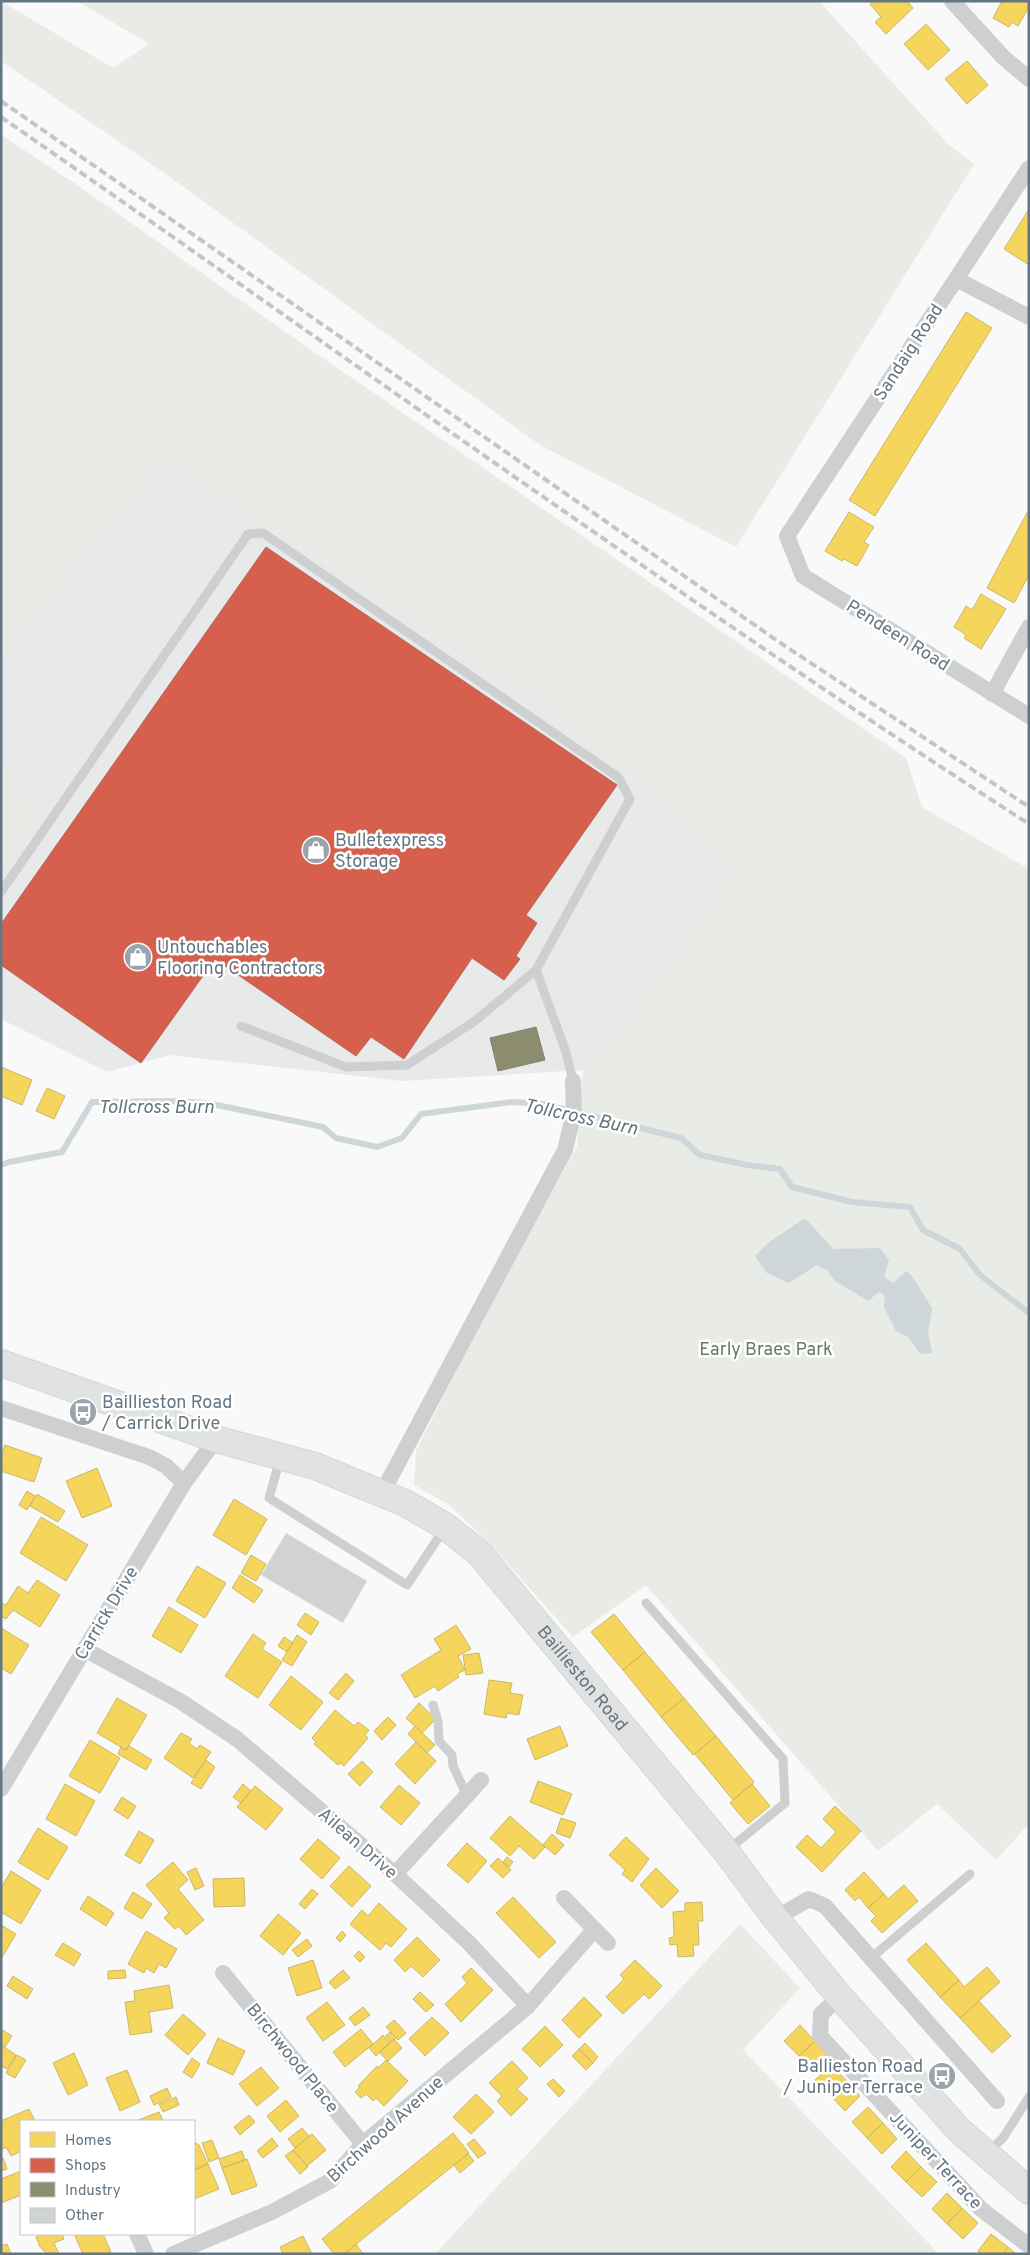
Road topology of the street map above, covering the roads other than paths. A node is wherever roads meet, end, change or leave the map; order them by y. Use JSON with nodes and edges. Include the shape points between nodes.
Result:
{"nodes":[{"id":1,"x":958,"y":3,"type":"edge"},
{"id":2,"x":1029,"y":79,"type":"edge"},
{"id":3,"x":1029,"y":168,"type":"edge"},
{"id":4,"x":956,"y":279,"type":"junction"},
{"id":5,"x":1029,"y":317,"type":"edge"},
{"id":6,"x":787,"y":536,"type":"joint"},
{"id":7,"x":1029,"y":627,"type":"edge"},
{"id":8,"x":992,"y":694,"type":"junction"},
{"id":9,"x":1029,"y":716,"type":"edge"},
{"id":10,"x":1,"y":892,"type":"edge"},
{"id":11,"x":536,"y":970,"type":"junction"},
{"id":12,"x":241,"y":1026,"type":"dead end"},
{"id":13,"x":573,"y":1082,"type":"joint"},
{"id":14,"x":1,"y":1363,"type":"edge"},
{"id":15,"x":1,"y":1408,"type":"edge"},
{"id":16,"x":216,"y":1439,"type":"junction"},
{"id":17,"x":280,"y":1457,"type":"junction"},
{"id":18,"x":184,"y":1483,"type":"junction"},
{"id":19,"x":382,"y":1493,"type":"junction"},
{"id":20,"x":446,"y":1526,"type":"junction"},
{"id":21,"x":646,"y":1603,"type":"dead end"},
{"id":22,"x":84,"y":1649,"type":"junction"},
{"id":23,"x":433,"y":1705,"type":"dead end"},
{"id":24,"x":481,"y":1780,"type":"dead end"},
{"id":25,"x":1,"y":1789,"type":"edge"},
{"id":26,"x":467,"y":1796,"type":"junction"},
{"id":27,"x":726,"y":1852,"type":"junction"},
{"id":28,"x":395,"y":1874,"type":"junction"},
{"id":29,"x":970,"y":1874,"type":"dead end"},
{"id":30,"x":564,"y":1898,"type":"dead end"},
{"id":31,"x":776,"y":1918,"type":"junction"},
{"id":32,"x":594,"y":1930,"type":"junction"},
{"id":33,"x":608,"y":1943,"type":"dead end"},
{"id":34,"x":872,"y":1958,"type":"junction"},
{"id":35,"x":223,"y":1973,"type":"dead end"},
{"id":36,"x":840,"y":1998,"type":"junction"},
{"id":37,"x":528,"y":2006,"type":"junction"},
{"id":38,"x":1029,"y":2097,"type":"edge"},
{"id":39,"x":996,"y":2101,"type":"dead end"},
{"id":40,"x":363,"y":2144,"type":"junction"},
{"id":41,"x":986,"y":2154,"type":"junction"},
{"id":42,"x":1029,"y":2191,"type":"edge"},
{"id":43,"x":137,"y":2235,"type":"edge"},
{"id":44,"x":1029,"y":2246,"type":"edge"},
{"id":45,"x":146,"y":2254,"type":"edge"},
{"id":46,"x":173,"y":2254,"type":"edge"}],
"edges":[{"from":1,"to":2,"type":"street","via":[[1003,57]]},
{"from":3,"to":4,"type":"street","name":"Sandaig Road"},
{"from":4,"to":5,"type":"street"},
{"from":4,"to":6,"type":"street","name":"Sandaig Road"},
{"from":6,"to":8,"type":"street","name":"Pendeen Road","via":[[804,576]]},
{"from":7,"to":8,"type":"street"},
{"from":8,"to":9,"type":"street","name":"Pendeen Road"},
{"from":10,"to":11,"type":"lane","via":[[248,534],[263,533],[618,777],[630,799]]},
{"from":11,"to":12,"type":"lane","via":[[475,1021],[407,1065],[346,1067]]},
{"from":11,"to":13,"type":"lane","via":[[566,1052]]},
{"from":13,"to":19,"type":"street","via":[[574,1112],[565,1150]]},
{"from":14,"to":16,"type":"main road","name":"Baillieston Road"},
{"from":15,"to":18,"type":"street","via":[[149,1457],[166,1466]]},
{"from":16,"to":17,"type":"main road","name":"Baillieston Road"},
{"from":16,"to":18,"type":"street","name":"Carrick Drive"},
{"from":17,"to":19,"type":"main road","name":"Baillieston Road","via":[[315,1466]]},
{"from":17,"to":20,"type":"lane","via":[[269,1498],[407,1586]]},
{"from":18,"to":22,"type":"street","name":"Carrick Drive"},
{"from":19,"to":20,"type":"main road","name":"Baillieston Road"},
{"from":20,"to":27,"type":"main road","name":"Baillieston Road","via":[[479,1553]]},
{"from":21,"to":27,"type":"lane","via":[[783,1759],[785,1803]]},
{"from":22,"to":25,"type":"street","name":"Carrick Drive"},
{"from":22,"to":28,"type":"street","name":"Ailean Drive","via":[[180,1701],[237,1738]]},
{"from":23,"to":26,"type":"lane","via":[[439,1741],[452,1755],[453,1766]]},
{"from":24,"to":26,"type":"street"},
{"from":26,"to":28,"type":"street"},
{"from":27,"to":31,"type":"main road","name":"Baillieston Road"},
{"from":28,"to":37,"type":"street","name":"Ailean Drive"},
{"from":29,"to":34,"type":"lane"},
{"from":30,"to":32,"type":"street"},
{"from":31,"to":34,"type":"street","via":[[809,1899],[824,1906]]},
{"from":31,"to":36,"type":"main road","name":"Baillieston Road"},
{"from":32,"to":33,"type":"street"},
{"from":32,"to":37,"type":"street"},
{"from":34,"to":39,"type":"street"},
{"from":35,"to":40,"type":"street","name":"Birchwood Place"},
{"from":36,"to":41,"type":"main road","name":"Baillieston Road","via":[[959,2130]]},
{"from":36,"to":44,"type":"street","name":"Juniper Terrace","via":[[821,2014],[820,2036],[980,2209]]},
{"from":37,"to":40,"type":"street","name":"Birchwood Avenue"},
{"from":38,"to":41,"type":"lane","via":[[1003,2138]]},
{"from":40,"to":46,"type":"street","name":"Birchwood Avenue","via":[[330,2181],[272,2212]]},
{"from":41,"to":42,"type":"main road","name":"Baillieston Road"},
{"from":43,"to":45,"type":"street"}]}
